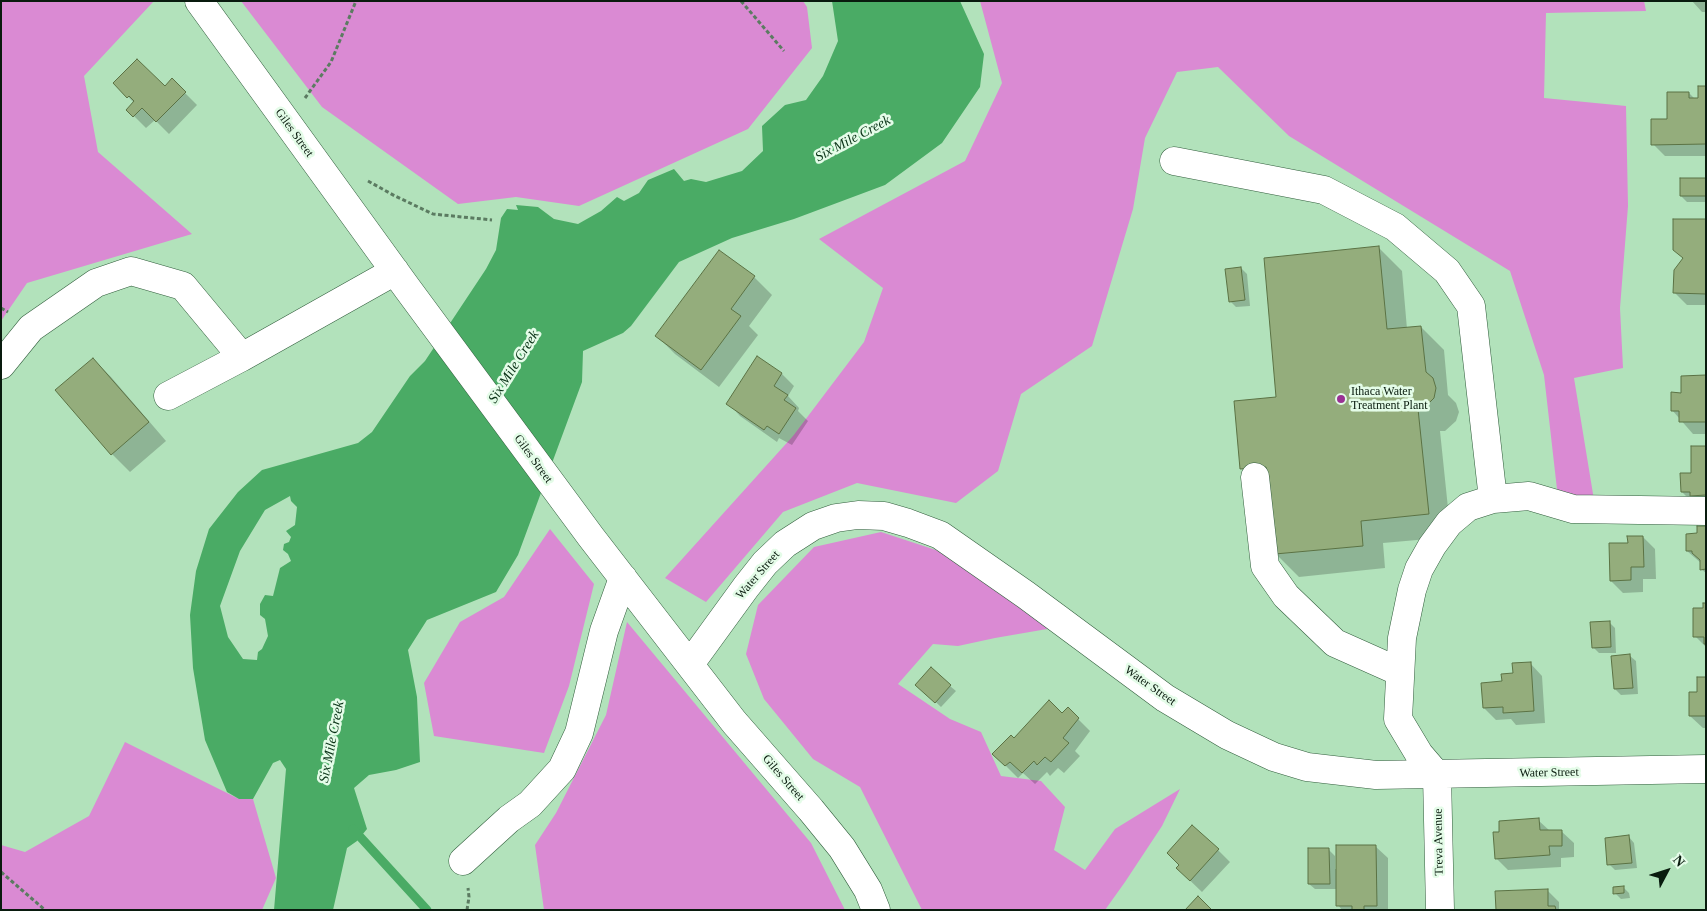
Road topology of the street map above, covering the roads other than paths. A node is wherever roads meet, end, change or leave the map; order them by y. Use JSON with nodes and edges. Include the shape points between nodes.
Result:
{"nodes":[{"id":1,"x":199,"y":1,"type":"edge"},
{"id":2,"x":1174,"y":161,"type":"dead end"},
{"id":3,"x":401,"y":280,"type":"junction"},
{"id":4,"x":242,"y":357,"type":"junction"},
{"id":5,"x":1,"y":365,"type":"edge"},
{"id":6,"x":168,"y":396,"type":"dead end"},
{"id":7,"x":1255,"y":478,"type":"dead end"},
{"id":8,"x":1493,"y":499,"type":"junction"},
{"id":9,"x":1706,"y":511,"type":"edge"},
{"id":10,"x":623,"y":578,"type":"junction"},
{"id":11,"x":690,"y":664,"type":"junction"},
{"id":12,"x":1400,"y":672,"type":"junction"},
{"id":13,"x":1706,"y":770,"type":"edge"},
{"id":14,"x":1437,"y":775,"type":"junction"},
{"id":15,"x":463,"y":861,"type":"dead end"},
{"id":16,"x":876,"y":910,"type":"edge"},
{"id":17,"x":1440,"y":910,"type":"edge"}],
"edges":[{"from":1,"to":3,"type":"street","name":"Giles Street"},
{"from":2,"to":8,"type":"street","via":[[1324,190],[1395,227],[1446,271],[1471,306]]},
{"from":3,"to":4,"type":"street"},
{"from":3,"to":10,"type":"street","name":"Giles Street"},
{"from":4,"to":5,"type":"street","via":[[183,286],[131,270],[96,283],[31,328]]},
{"from":4,"to":6,"type":"street"},
{"from":7,"to":12,"type":"street","via":[[1265,566],[1286,596],[1336,643]]},
{"from":8,"to":9,"type":"street","via":[[1529,496],[1573,509]]},
{"from":8,"to":12,"type":"street","via":[[1468,507],[1449,523],[1419,569],[1402,638]]},
{"from":10,"to":11,"type":"street","name":"Giles Street"},
{"from":10,"to":15,"type":"street","via":[[604,630],[579,733],[562,769],[530,804]]},
{"from":11,"to":14,"type":"street","name":"Water Street","via":[[746,587],[785,544],[813,526],[836,518],[884,516],[940,536],[1165,698],[1227,735],[1266,753],[1307,766],[1376,775]]},
{"from":11,"to":16,"type":"street","name":"Giles Street","via":[[734,722],[842,848],[868,890]]},
{"from":12,"to":14,"type":"street","via":[[1398,719]]},
{"from":13,"to":14,"type":"street","name":"Water Street"},
{"from":14,"to":17,"type":"street","name":"Treva Avenue"}]}
